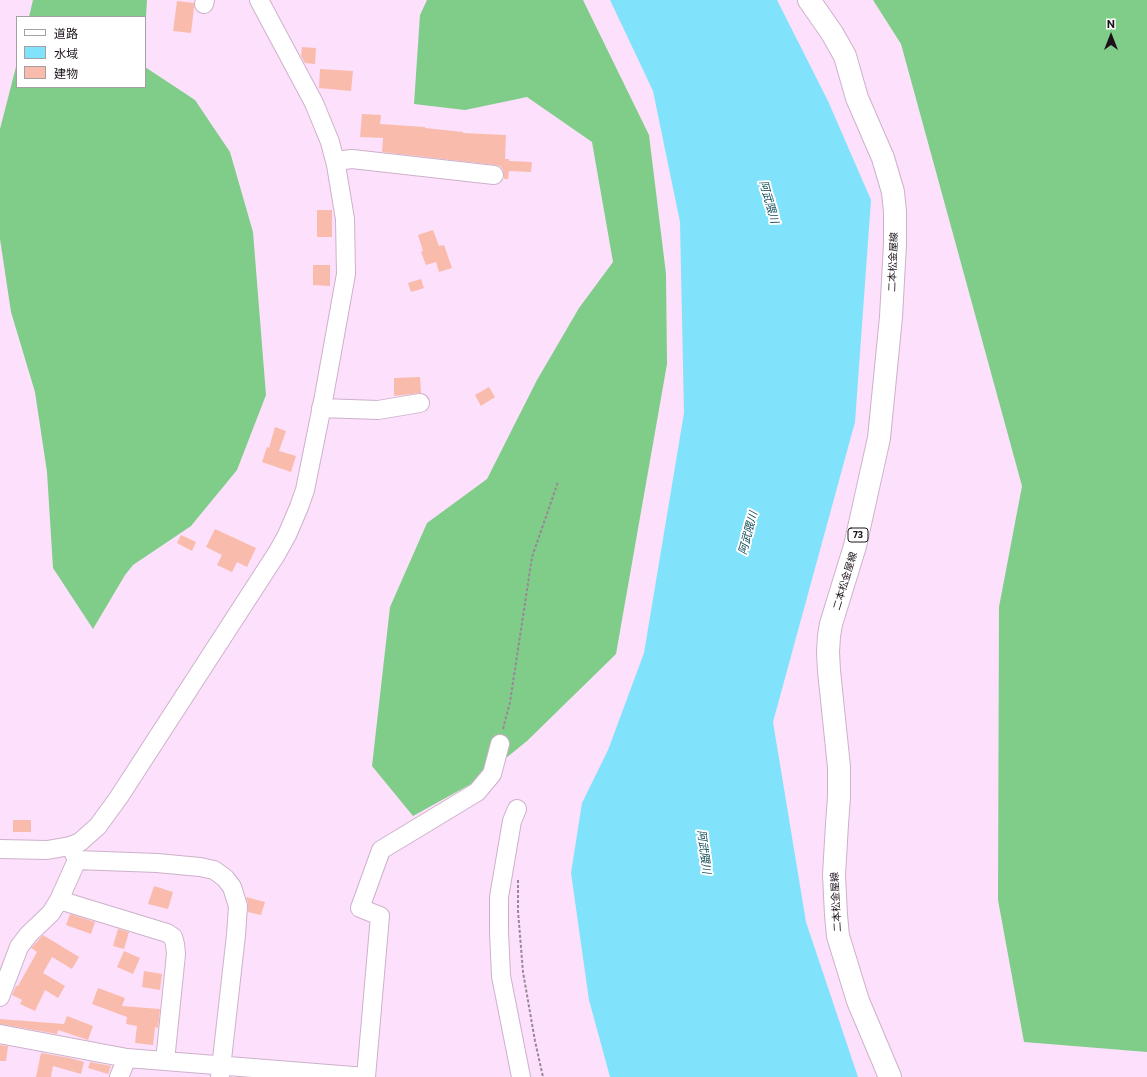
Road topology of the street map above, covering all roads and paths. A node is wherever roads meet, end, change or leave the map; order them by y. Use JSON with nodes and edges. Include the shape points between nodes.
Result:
{"nodes":[{"id":1,"x":259,"y":0,"type":"edge"},
{"id":2,"x":809,"y":0,"type":"edge"},
{"id":3,"x":335,"y":161,"type":"junction"},
{"id":4,"x":494,"y":175,"type":"dead end"},
{"id":5,"x":420,"y":403,"type":"dead end"},
{"id":6,"x":321,"y":408,"type":"junction"},
{"id":7,"x":558,"y":482,"type":"dead end"},
{"id":8,"x":500,"y":744,"type":"joint"},
{"id":9,"x":517,"y":809,"type":"dead end"},
{"id":10,"x":0,"y":850,"type":"edge"},
{"id":11,"x":74,"y":853,"type":"junction"},
{"id":12,"x":518,"y":879,"type":"dead end"},
{"id":13,"x":59,"y":900,"type":"junction"},
{"id":14,"x":0,"y":997,"type":"edge"},
{"id":15,"x":0,"y":1034,"type":"edge"},
{"id":16,"x":127,"y":1058,"type":"junction"},
{"id":17,"x":165,"y":1061,"type":"junction"},
{"id":18,"x":221,"y":1072,"type":"edge"},
{"id":19,"x":120,"y":1077,"type":"edge"},
{"id":20,"x":366,"y":1077,"type":"edge"},
{"id":21,"x":521,"y":1077,"type":"edge"},
{"id":22,"x":543,"y":1077,"type":"edge"},
{"id":23,"x":890,"y":1077,"type":"edge"}],
"edges":[{"from":1,"to":3,"type":"street","via":[[314,103]]},
{"from":2,"to":23,"type":"main road","name":"二本松金屋線","number":"73","via":[[845,56],[857,98],[883,158],[893,192],[895,212],[891,317],[879,438],[856,546],[831,624],[828,652],[839,767],[840,796],[834,875],[838,936],[858,1001]]},
{"from":3,"to":4,"type":"street","via":[[352,159]]},
{"from":3,"to":6,"type":"street","via":[[344,219],[346,274]]},
{"from":5,"to":6,"type":"street","via":[[378,410]]},
{"from":6,"to":11,"type":"street","via":[[305,490],[284,541],[108,813],[80,842]]},
{"from":7,"to":8,"type":"path","via":[[532,556],[510,702]]},
{"from":8,"to":20,"type":"street","via":[[492,774],[476,792],[381,850],[360,908],[380,916]]},
{"from":9,"to":21,"type":"street","via":[[512,821],[499,897],[499,932],[501,976]]},
{"from":10,"to":11,"type":"street"},
{"from":11,"to":13,"type":"street"},
{"from":11,"to":18,"type":"street","via":[[214,870],[232,887],[238,906],[237,923]]},
{"from":12,"to":22,"type":"path","via":[[523,972]]},
{"from":13,"to":14,"type":"street","via":[[51,913],[19,947]]},
{"from":13,"to":17,"type":"street","via":[[173,937],[176,954]]},
{"from":15,"to":16,"type":"street"},
{"from":16,"to":17,"type":"street"},
{"from":16,"to":19,"type":"street"},
{"from":17,"to":18,"type":"street"},
{"from":18,"to":20,"type":"street","via":[[282,1070]]}]}
